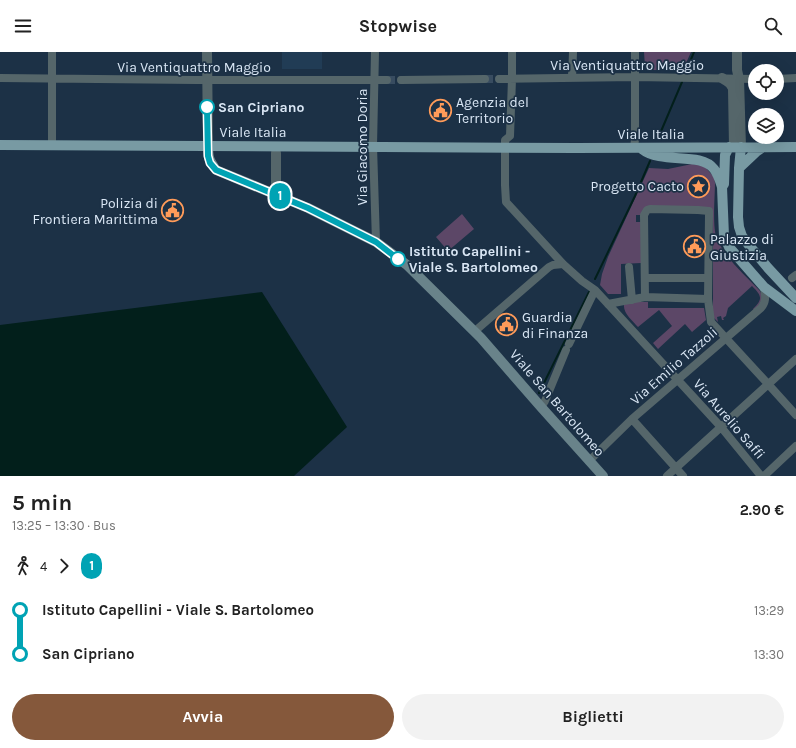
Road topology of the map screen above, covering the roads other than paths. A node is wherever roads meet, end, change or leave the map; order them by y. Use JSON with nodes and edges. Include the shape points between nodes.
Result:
{"nodes":[{"id":1,"x":52,"y":52,"type":"edge"},
{"id":2,"x":207,"y":52,"type":"edge"},
{"id":3,"x":375,"y":52,"type":"edge"},
{"id":4,"x":512,"y":52,"type":"edge"},
{"id":5,"x":573,"y":52,"type":"edge"},
{"id":6,"x":635,"y":52,"type":"edge"},
{"id":7,"x":737,"y":52,"type":"edge"},
{"id":8,"x":636,"y":77,"type":"junction"},
{"id":9,"x":0,"y":78,"type":"edge"},
{"id":10,"x":52,"y":78,"type":"junction"},
{"id":11,"x":572,"y":78,"type":"junction"},
{"id":12,"x":722,"y":78,"type":"junction"},
{"id":13,"x":796,"y":78,"type":"edge"},
{"id":14,"x":485,"y":79,"type":"tunnel mouth"},
{"id":15,"x":499,"y":79,"type":"tunnel mouth"},
{"id":16,"x":512,"y":79,"type":"junction"},
{"id":17,"x":739,"y":79,"type":"junction"},
{"id":18,"x":748,"y":79,"type":"edge"},
{"id":19,"x":784,"y":79,"type":"edge"},
{"id":20,"x":207,"y":80,"type":"junction"},
{"id":21,"x":374,"y":80,"type":"junction"},
{"id":22,"x":388,"y":80,"type":"tunnel mouth"},
{"id":23,"x":405,"y":80,"type":"tunnel mouth"},
{"id":24,"x":0,"y":145,"type":"edge"},
{"id":25,"x":52,"y":145,"type":"junction"},
{"id":26,"x":208,"y":146,"type":"junction"},
{"id":27,"x":373,"y":146,"type":"junction"},
{"id":28,"x":505,"y":147,"type":"junction"},
{"id":29,"x":735,"y":147,"type":"junction"},
{"id":30,"x":764,"y":147,"type":"junction"},
{"id":31,"x":638,"y":148,"type":"junction"},
{"id":32,"x":796,"y":148,"type":"edge"},
{"id":33,"x":276,"y":154,"type":"dead end"},
{"id":34,"x":739,"y":168,"type":"junction"},
{"id":35,"x":722,"y":187,"type":"junction"},
{"id":36,"x":276,"y":194,"type":"junction"},
{"id":37,"x":376,"y":242,"type":"junction"},
{"id":38,"x":563,"y":264,"type":"junction"},
{"id":39,"x":629,"y":267,"type":"dead end"},
{"id":40,"x":590,"y":276,"type":"dead end"},
{"id":41,"x":645,"y":278,"type":"junction"},
{"id":42,"x":708,"y":278,"type":"junction"},
{"id":43,"x":582,"y":281,"type":"junction"},
{"id":44,"x":764,"y":286,"type":"junction"},
{"id":45,"x":595,"y":290,"type":"junction"},
{"id":46,"x":645,"y":297,"type":"junction"},
{"id":47,"x":796,"y":298,"type":"edge"},
{"id":48,"x":708,"y":299,"type":"junction"},
{"id":49,"x":632,"y":300,"type":"junction"},
{"id":50,"x":608,"y":304,"type":"junction"},
{"id":51,"x":796,"y":311,"type":"edge"},
{"id":52,"x":475,"y":331,"type":"junction"},
{"id":53,"x":725,"y":338,"type":"junction"},
{"id":54,"x":796,"y":359,"type":"edge"},
{"id":55,"x":678,"y":380,"type":"junction"},
{"id":56,"x":768,"y":384,"type":"junction"},
{"id":57,"x":541,"y":407,"type":"junction"},
{"id":58,"x":796,"y":415,"type":"edge"},
{"id":59,"x":632,"y":419,"type":"junction"},
{"id":60,"x":721,"y":427,"type":"junction"},
{"id":61,"x":796,"y":446,"type":"edge"},
{"id":62,"x":589,"y":460,"type":"junction"},
{"id":63,"x":676,"y":468,"type":"junction"},
{"id":64,"x":603,"y":476,"type":"edge"},
{"id":65,"x":668,"y":476,"type":"edge"},
{"id":66,"x":683,"y":476,"type":"edge"},
{"id":67,"x":762,"y":476,"type":"edge"}],
"edges":[{"from":1,"to":10,"type":"street"},
{"from":2,"to":20,"type":"street"},
{"from":3,"to":21,"type":"street","name":"Via Giacomo Doria"},
{"from":4,"to":16,"type":"street"},
{"from":5,"to":11,"type":"street"},
{"from":6,"to":8,"type":"street"},
{"from":7,"to":17,"type":"street"},
{"from":8,"to":11,"type":"street","name":"Via Ventiquattro Maggio"},
{"from":8,"to":12,"type":"street","name":"Via Ventiquattro Maggio"},
{"from":8,"to":31,"type":"street","via":[[635,140]]},
{"from":9,"to":10,"type":"street","name":"Via Ventiquattro Maggio"},
{"from":10,"to":20,"type":"street","name":"Via Ventiquattro Maggio"},
{"from":10,"to":25,"type":"street"},
{"from":11,"to":16,"type":"street","name":"Via Ventiquattro Maggio"},
{"from":12,"to":17,"type":"street","name":"Via Ventiquattro Maggio"},
{"from":12,"to":29,"type":"street","via":[[733,85]]},
{"from":13,"to":19,"type":"street"},
{"from":14,"to":23,"type":"street"},
{"from":15,"to":16,"type":"street","name":"Via Ventiquattro Maggio"},
{"from":16,"to":28,"type":"street","via":[[510,136],[505,140]]},
{"from":17,"to":18,"type":"street","name":"Via Ventiquattro Maggio"},
{"from":17,"to":29,"type":"street"},
{"from":20,"to":21,"type":"street","name":"Via Ventiquattro Maggio"},
{"from":20,"to":26,"type":"street"},
{"from":21,"to":22,"type":"street","name":"Via Ventiquattro Maggio"},
{"from":21,"to":27,"type":"street","name":"Via Giacomo Doria"},
{"from":24,"to":25,"type":"main road","name":"Viale Italia"},
{"from":25,"to":26,"type":"main road","name":"Viale Italia"},
{"from":26,"to":27,"type":"main road","name":"Viale Italia"},
{"from":26,"to":36,"type":"main road","name":"Viale San Bartolomeo","via":[[210,163],[216,170]]},
{"from":27,"to":28,"type":"main road","name":"Viale Italia"},
{"from":27,"to":37,"type":"street","name":"Via Giacomo Doria"},
{"from":28,"to":31,"type":"main road","name":"Viale Italia"},
{"from":28,"to":38,"type":"street","via":[[506,202]]},
{"from":29,"to":30,"type":"main road","name":"Viale Italia"},
{"from":29,"to":31,"type":"main road","name":"Viale Italia"},
{"from":29,"to":34,"type":"main road"},
{"from":29,"to":35,"type":"main road","via":[[725,154]]},
{"from":30,"to":32,"type":"main road","name":"Viale Italia"},
{"from":30,"to":34,"type":"main road"},
{"from":31,"to":35,"type":"main road","via":[[660,157],[707,163],[714,169]]},
{"from":33,"to":36,"type":"street"},
{"from":34,"to":47,"type":"main road","via":[[738,217],[742,236]]},
{"from":35,"to":44,"type":"main road","via":[[724,236],[729,247]]},
{"from":36,"to":37,"type":"main road","name":"Viale San Bartolomeo"},
{"from":37,"to":52,"type":"main road","name":"Viale San Bartolomeo","via":[[407,265]]},
{"from":38,"to":43,"type":"street"},
{"from":38,"to":52,"type":"street","via":[[549,267]]},
{"from":39,"to":49,"type":"street"},
{"from":40,"to":43,"type":"street"},
{"from":41,"to":42,"type":"street"},
{"from":41,"to":42,"type":"street","via":[[644,215],[650,209],[709,212]]},
{"from":41,"to":46,"type":"street"},
{"from":42,"to":48,"type":"street"},
{"from":43,"to":45,"type":"street"},
{"from":44,"to":51,"type":"main road"},
{"from":44,"to":53,"type":"street","name":"Via Emilio Tazzoli","via":[[764,304]]},
{"from":45,"to":50,"type":"street","name":"Via Aurelio Saffi"},
{"from":45,"to":57,"type":"street"},
{"from":46,"to":48,"type":"street"},
{"from":46,"to":49,"type":"street"},
{"from":48,"to":53,"type":"street","via":[[711,322]]},
{"from":49,"to":50,"type":"street"},
{"from":50,"to":55,"type":"street","name":"Via Aurelio Saffi"},
{"from":52,"to":57,"type":"main road","name":"Viale San Bartolomeo"},
{"from":53,"to":55,"type":"street","name":"Via Emilio Tazzoli"},
{"from":53,"to":56,"type":"street"},
{"from":54,"to":56,"type":"street"},
{"from":55,"to":59,"type":"street","name":"Via Emilio Tazzoli"},
{"from":55,"to":60,"type":"street","name":"Via Aurelio Saffi"},
{"from":56,"to":58,"type":"street"},
{"from":56,"to":60,"type":"street"},
{"from":57,"to":62,"type":"main road","name":"Viale San Bartolomeo"},
{"from":59,"to":62,"type":"street","name":"Via Emilio Tazzoli"},
{"from":59,"to":63,"type":"street"},
{"from":60,"to":63,"type":"street"},
{"from":60,"to":67,"type":"street","name":"Via Aurelio Saffi"},
{"from":61,"to":67,"type":"street"},
{"from":62,"to":64,"type":"main road","name":"Viale San Bartolomeo"},
{"from":63,"to":65,"type":"street"},
{"from":63,"to":66,"type":"street"}]}
